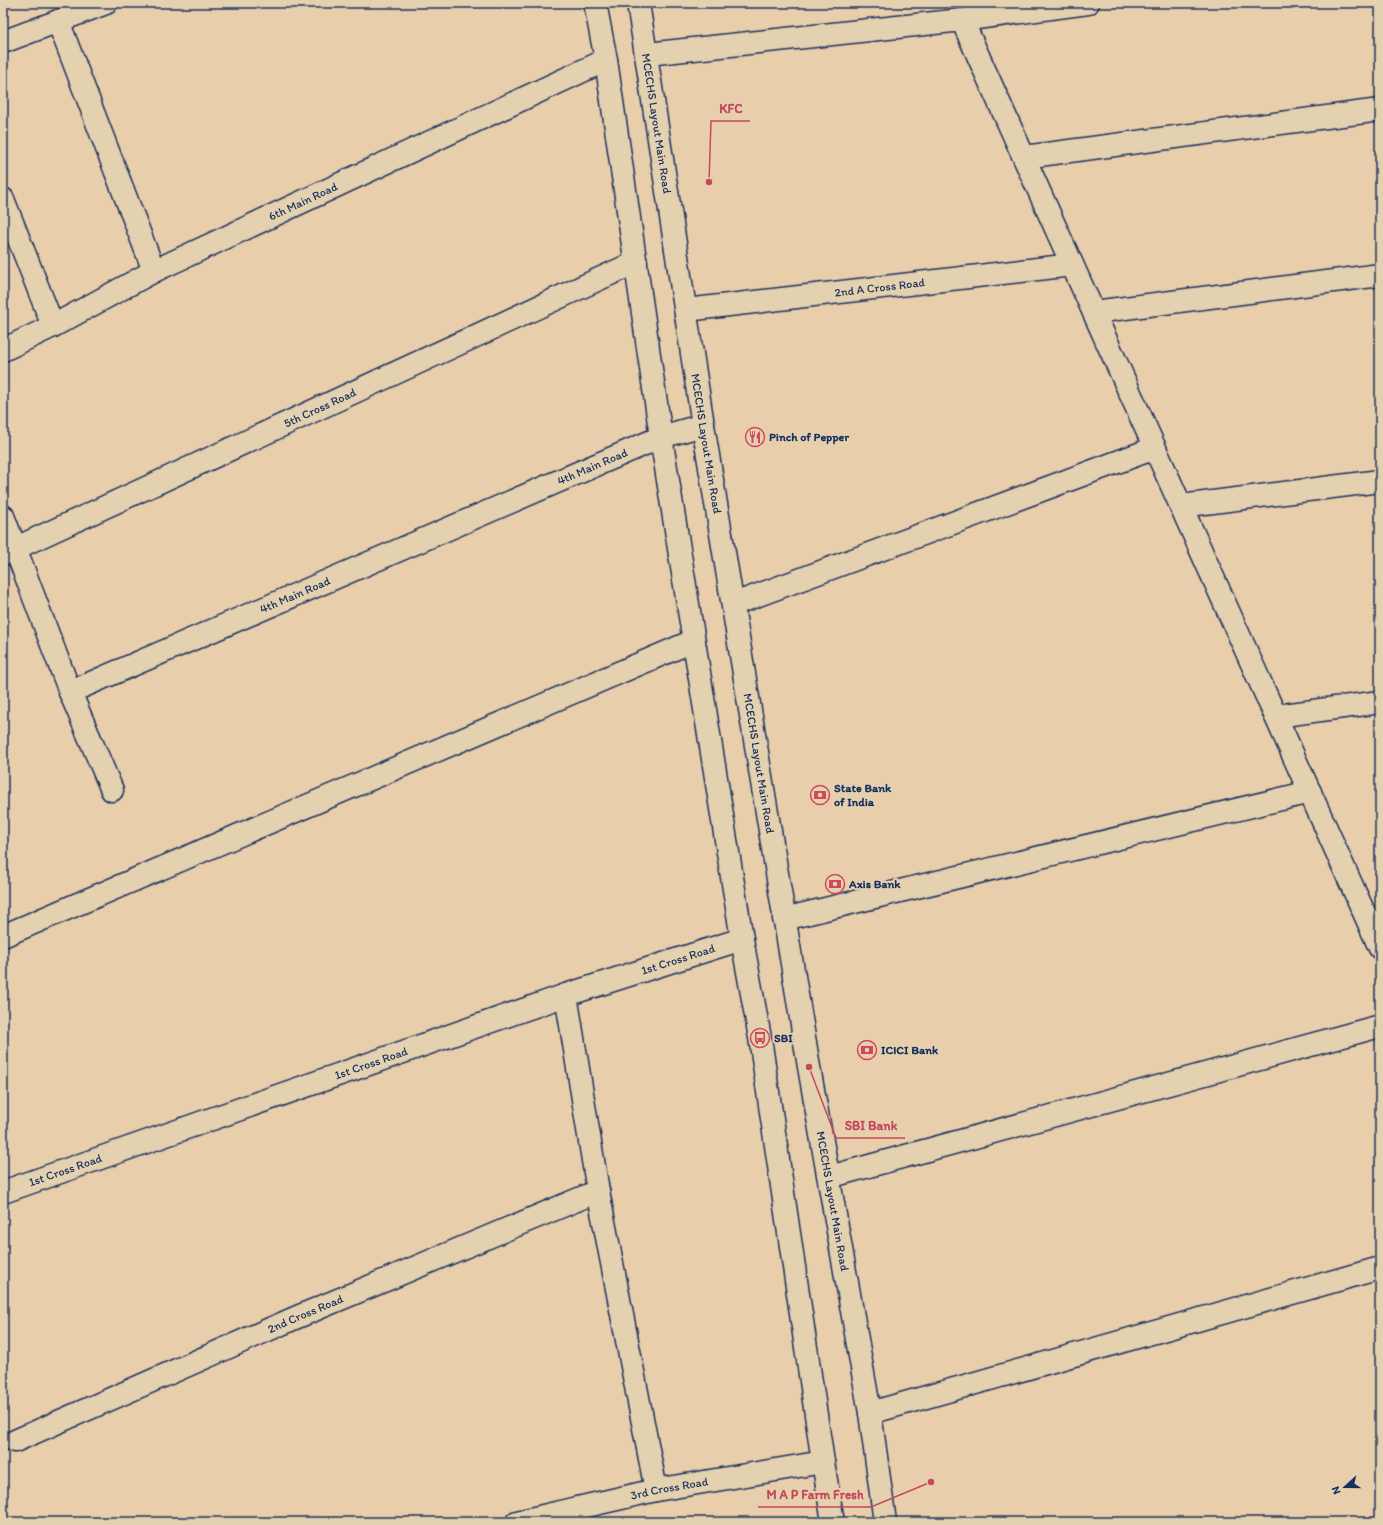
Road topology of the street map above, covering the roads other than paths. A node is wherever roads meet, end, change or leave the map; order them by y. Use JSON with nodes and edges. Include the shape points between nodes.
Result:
{"nodes":[{"id":1,"x":106,"y":3,"type":"edge"},
{"id":2,"x":595,"y":3,"type":"edge"},
{"id":3,"x":638,"y":3,"type":"edge"},
{"id":4,"x":1088,"y":3,"type":"edge"},
{"id":5,"x":962,"y":20,"type":"junction"},
{"id":6,"x":58,"y":21,"type":"junction"},
{"id":7,"x":3,"y":42,"type":"edge"},
{"id":8,"x":647,"y":54,"type":"junction"},
{"id":9,"x":606,"y":60,"type":"junction"},
{"id":10,"x":1380,"y":110,"type":"edge"},
{"id":11,"x":1024,"y":157,"type":"junction"},
{"id":12,"x":3,"y":198,"type":"edge"},
{"id":13,"x":636,"y":262,"type":"junction"},
{"id":14,"x":1072,"y":265,"type":"junction"},
{"id":15,"x":154,"y":271,"type":"junction"},
{"id":16,"x":1380,"y":274,"type":"edge"},
{"id":17,"x":686,"y":310,"type":"junction"},
{"id":18,"x":1094,"y":312,"type":"junction"},
{"id":19,"x":53,"y":326,"type":"junction"},
{"id":20,"x":3,"y":350,"type":"edge"},
{"id":21,"x":703,"y":425,"type":"junction"},
{"id":22,"x":661,"y":437,"type":"junction"},
{"id":23,"x":1155,"y":448,"type":"junction"},
{"id":24,"x":1380,"y":482,"type":"edge"},
{"id":25,"x":1181,"y":506,"type":"junction"},
{"id":26,"x":3,"y":516,"type":"edge"},
{"id":27,"x":9,"y":551,"type":"edge"},
{"id":28,"x":734,"y":604,"type":"junction"},
{"id":29,"x":693,"y":641,"type":"junction"},
{"id":30,"x":70,"y":692,"type":"junction"},
{"id":31,"x":1380,"y":702,"type":"edge"},
{"id":32,"x":1276,"y":716,"type":"junction"},
{"id":33,"x":112,"y":790,"type":"dead end"},
{"id":34,"x":1310,"y":792,"type":"junction"},
{"id":35,"x":784,"y":919,"type":"junction"},
{"id":36,"x":3,"y":936,"type":"edge"},
{"id":37,"x":742,"y":939,"type":"junction"},
{"id":38,"x":1378,"y":941,"type":"edge"},
{"id":39,"x":566,"y":995,"type":"junction"},
{"id":40,"x":1380,"y":1026,"type":"edge"},
{"id":41,"x":829,"y":1177,"type":"junction"},
{"id":42,"x":598,"y":1191,"type":"junction"},
{"id":43,"x":3,"y":1192,"type":"edge"},
{"id":44,"x":1380,"y":1268,"type":"edge"},
{"id":45,"x":870,"y":1413,"type":"junction"},
{"id":46,"x":15,"y":1442,"type":"dead end"},
{"id":47,"x":823,"y":1462,"type":"junction"},
{"id":48,"x":656,"y":1490,"type":"junction"},
{"id":49,"x":517,"y":1522,"type":"edge"},
{"id":50,"x":833,"y":1522,"type":"edge"},
{"id":51,"x":885,"y":1522,"type":"edge"}],
"edges":[{"from":1,"to":6,"type":"street"},
{"from":2,"to":9,"type":"street"},
{"from":3,"to":8,"type":"street","name":"MCECHS Layout Main Road"},
{"from":4,"to":5,"type":"street"},
{"from":5,"to":8,"type":"street"},
{"from":5,"to":11,"type":"street"},
{"from":6,"to":7,"type":"street"},
{"from":6,"to":15,"type":"street"},
{"from":8,"to":17,"type":"street","name":"MCECHS Layout Main Road"},
{"from":9,"to":13,"type":"street"},
{"from":9,"to":15,"type":"street","name":"6th Main Road"},
{"from":10,"to":11,"type":"street"},
{"from":11,"to":14,"type":"street"},
{"from":12,"to":19,"type":"street"},
{"from":13,"to":22,"type":"street"},
{"from":13,"to":27,"type":"street","name":"5th Cross Road"},
{"from":14,"to":17,"type":"street","name":"2nd A Cross Road"},
{"from":14,"to":18,"type":"street"},
{"from":15,"to":19,"type":"street","name":"6th Main Road"},
{"from":16,"to":18,"type":"street"},
{"from":17,"to":21,"type":"street","name":"MCECHS Layout Main Road"},
{"from":18,"to":23,"type":"street"},
{"from":19,"to":20,"type":"street","name":"6th Main Road"},
{"from":21,"to":22,"type":"street","name":"4th Main Road"},
{"from":21,"to":28,"type":"street","name":"MCECHS Layout Main Road"},
{"from":22,"to":29,"type":"street"},
{"from":22,"to":30,"type":"street","name":"4th Main Road"},
{"from":23,"to":25,"type":"street"},
{"from":23,"to":28,"type":"street"},
{"from":24,"to":25,"type":"street"},
{"from":25,"to":32,"type":"street"},
{"from":26,"to":27,"type":"street"},
{"from":27,"to":30,"type":"street"},
{"from":28,"to":35,"type":"street","name":"MCECHS Layout Main Road"},
{"from":29,"to":36,"type":"street"},
{"from":29,"to":37,"type":"street"},
{"from":30,"to":33,"type":"street"},
{"from":31,"to":32,"type":"street"},
{"from":32,"to":34,"type":"street"},
{"from":34,"to":35,"type":"street"},
{"from":34,"to":38,"type":"street"},
{"from":35,"to":41,"type":"street","name":"MCECHS Layout Main Road"},
{"from":37,"to":39,"type":"street","name":"1st Cross Road"},
{"from":37,"to":47,"type":"street","via":[[760,1038]]},
{"from":39,"to":42,"type":"street"},
{"from":39,"to":43,"type":"street","name":"1st Cross Road"},
{"from":40,"to":41,"type":"street"},
{"from":41,"to":45,"type":"street","name":"MCECHS Layout Main Road"},
{"from":42,"to":46,"type":"street","name":"2nd Cross Road","via":[[295,1318]]},
{"from":42,"to":48,"type":"street"},
{"from":44,"to":45,"type":"street"},
{"from":45,"to":51,"type":"street","name":"MCECHS Layout Main Road"},
{"from":47,"to":48,"type":"street","name":"3rd Cross Road"},
{"from":47,"to":50,"type":"street"},
{"from":48,"to":49,"type":"street","name":"3rd Cross Road"}]}
